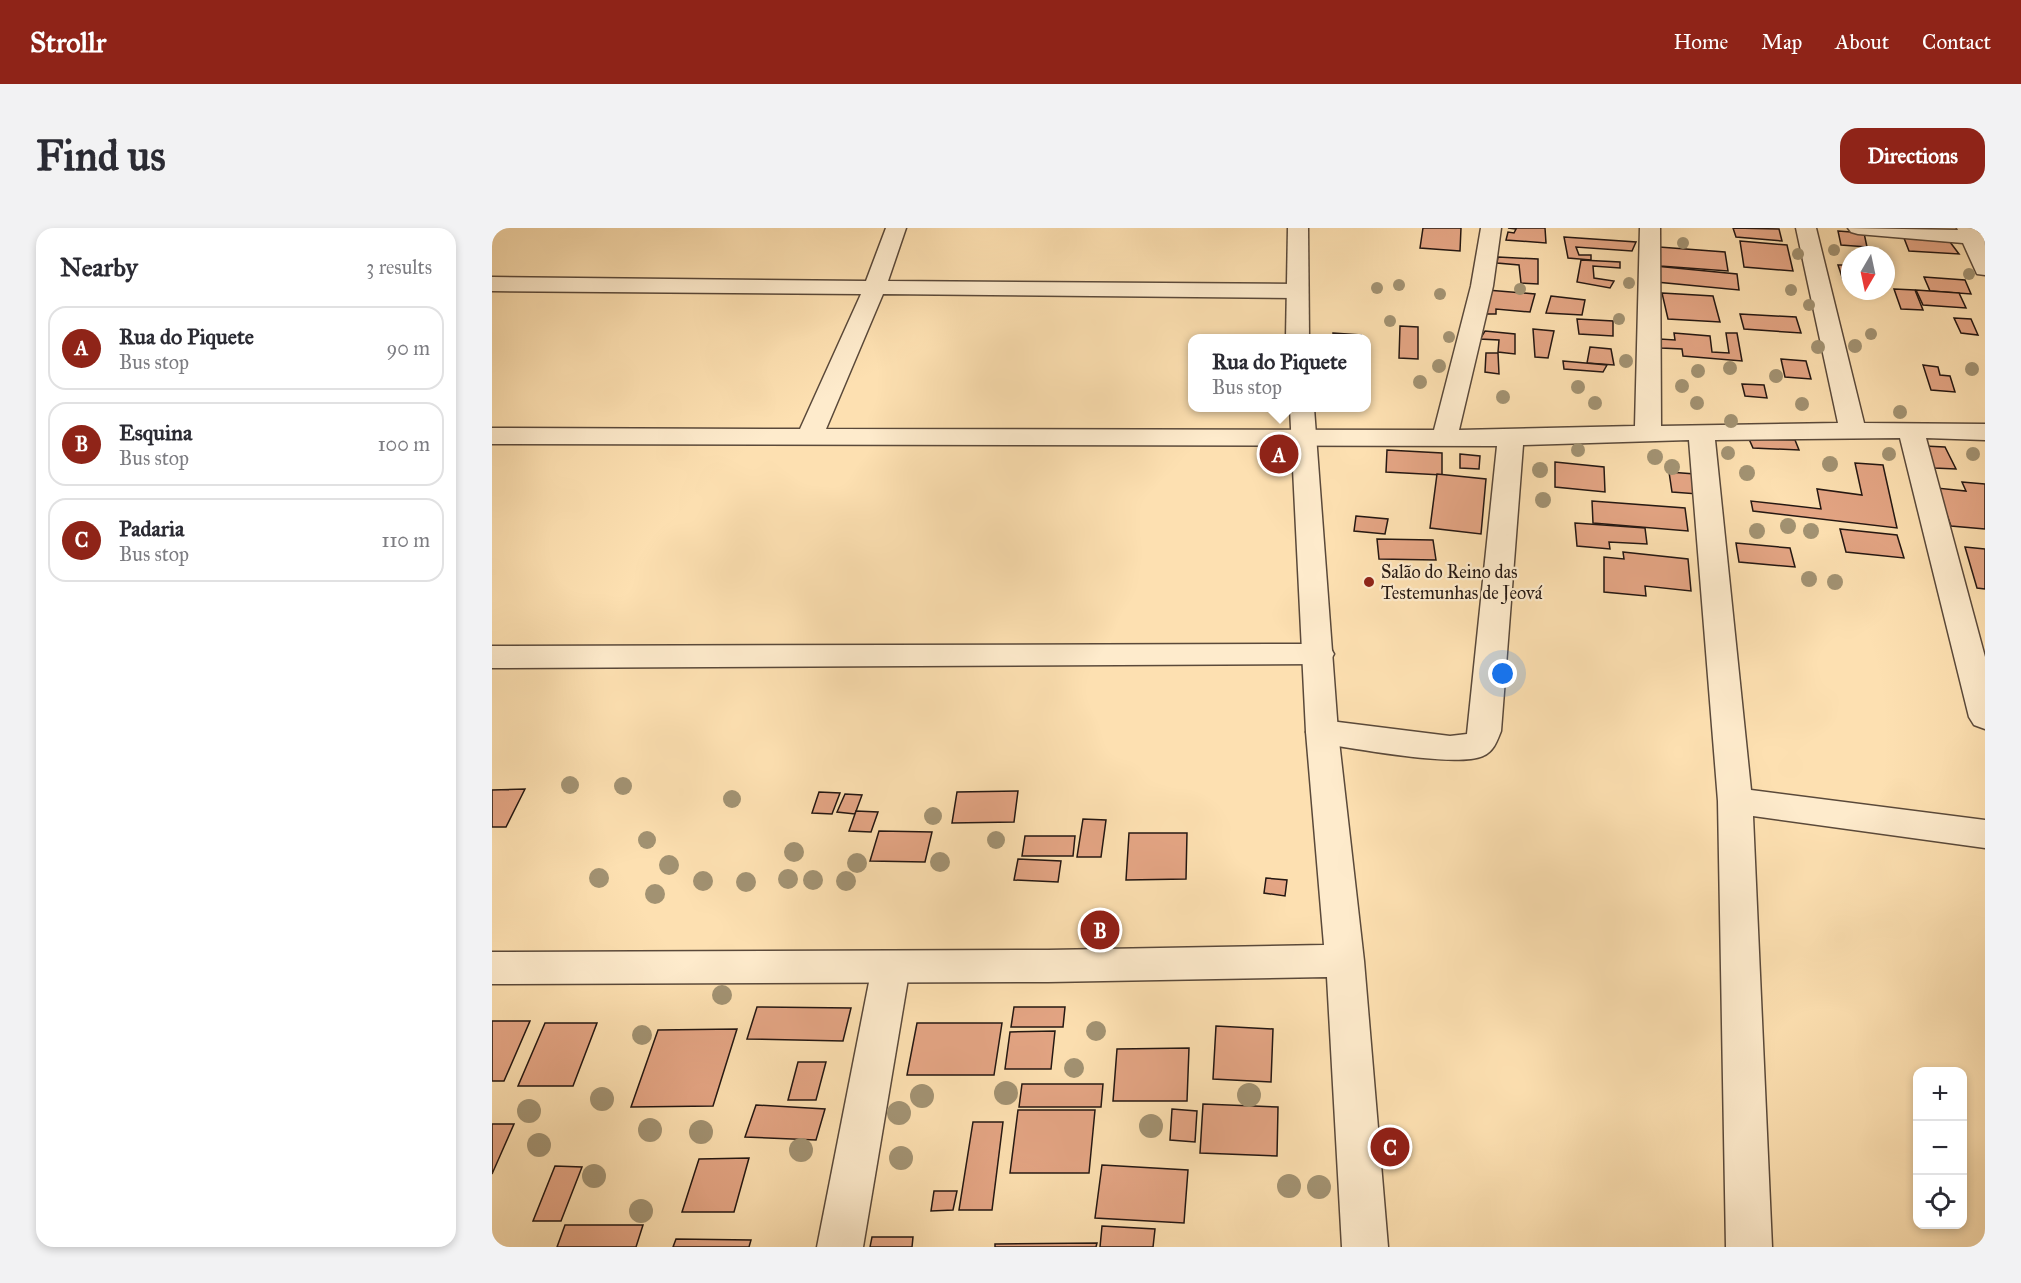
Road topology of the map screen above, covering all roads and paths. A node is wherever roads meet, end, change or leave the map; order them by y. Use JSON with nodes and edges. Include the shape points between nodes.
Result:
{"nodes":[{"id":1,"x":896,"y":228,"type":"edge"},
{"id":2,"x":1298,"y":228,"type":"edge"},
{"id":3,"x":1491,"y":228,"type":"edge"},
{"id":4,"x":1650,"y":228,"type":"edge"},
{"id":5,"x":1806,"y":228,"type":"edge"},
{"id":6,"x":1858,"y":228,"type":"edge"},
{"id":7,"x":1974,"y":235,"type":"edge"},
{"id":8,"x":1985,"y":269,"type":"edge"},
{"id":9,"x":492,"y":284,"type":"edge"},
{"id":10,"x":875,"y":286,"type":"junction"},
{"id":11,"x":1296,"y":291,"type":"junction"},
{"id":12,"x":1298,"y":334,"type":"edge"},
{"id":13,"x":1302,"y":412,"type":"edge"},
{"id":14,"x":1911,"y":430,"type":"junction"},
{"id":15,"x":1701,"y":432,"type":"junction"},
{"id":16,"x":1853,"y":432,"type":"junction"},
{"id":17,"x":1985,"y":432,"type":"edge"},
{"id":18,"x":1647,"y":434,"type":"junction"},
{"id":19,"x":492,"y":436,"type":"edge"},
{"id":20,"x":1445,"y":436,"type":"junction"},
{"id":21,"x":809,"y":438,"type":"junction"},
{"id":22,"x":1304,"y":438,"type":"junction"},
{"id":23,"x":1511,"y":438,"type":"junction"},
{"id":24,"x":1319,"y":654,"type":"junction"},
{"id":25,"x":492,"y":657,"type":"edge"},
{"id":26,"x":1985,"y":717,"type":"edge"},
{"id":27,"x":1323,"y":732,"type":"junction"},
{"id":28,"x":1735,"y":801,"type":"junction"},
{"id":29,"x":1985,"y":834,"type":"edge"},
{"id":30,"x":1345,"y":961,"type":"junction"},
{"id":31,"x":891,"y":967,"type":"junction"},
{"id":32,"x":492,"y":968,"type":"edge"},
{"id":33,"x":840,"y":1247,"type":"edge"},
{"id":34,"x":1365,"y":1247,"type":"edge"},
{"id":35,"x":1749,"y":1247,"type":"edge"}],
"edges":[{"from":1,"to":10,"type":"street"},
{"from":2,"to":11,"type":"street"},
{"from":3,"to":20,"type":"street","via":[[1482,286]]},
{"from":4,"to":18,"type":"street"},
{"from":5,"to":16,"type":"street"},
{"from":6,"to":7,"type":"street"},
{"from":7,"to":8,"type":"street"},
{"from":9,"to":10,"type":"street"},
{"from":10,"to":11,"type":"street"},
{"from":10,"to":21,"type":"street"},
{"from":11,"to":12,"type":"street"},
{"from":13,"to":22,"type":"street"},
{"from":14,"to":16,"type":"street"},
{"from":14,"to":17,"type":"street"},
{"from":14,"to":26,"type":"street"},
{"from":15,"to":16,"type":"street"},
{"from":15,"to":18,"type":"street"},
{"from":15,"to":28,"type":"street"},
{"from":18,"to":23,"type":"street"},
{"from":19,"to":21,"type":"street"},
{"from":20,"to":22,"type":"street"},
{"from":20,"to":23,"type":"street"},
{"from":21,"to":22,"type":"street"},
{"from":22,"to":24,"type":"street"},
{"from":23,"to":27,"type":"street","via":[[1485,731],[1480,742],[1472,747],[1450,748]]},
{"from":24,"to":25,"type":"street"},
{"from":24,"to":27,"type":"street"},
{"from":27,"to":30,"type":"street"},
{"from":28,"to":29,"type":"street"},
{"from":28,"to":35,"type":"street"},
{"from":30,"to":31,"type":"street"},
{"from":30,"to":34,"type":"street"},
{"from":31,"to":32,"type":"street"},
{"from":31,"to":33,"type":"street"}]}
